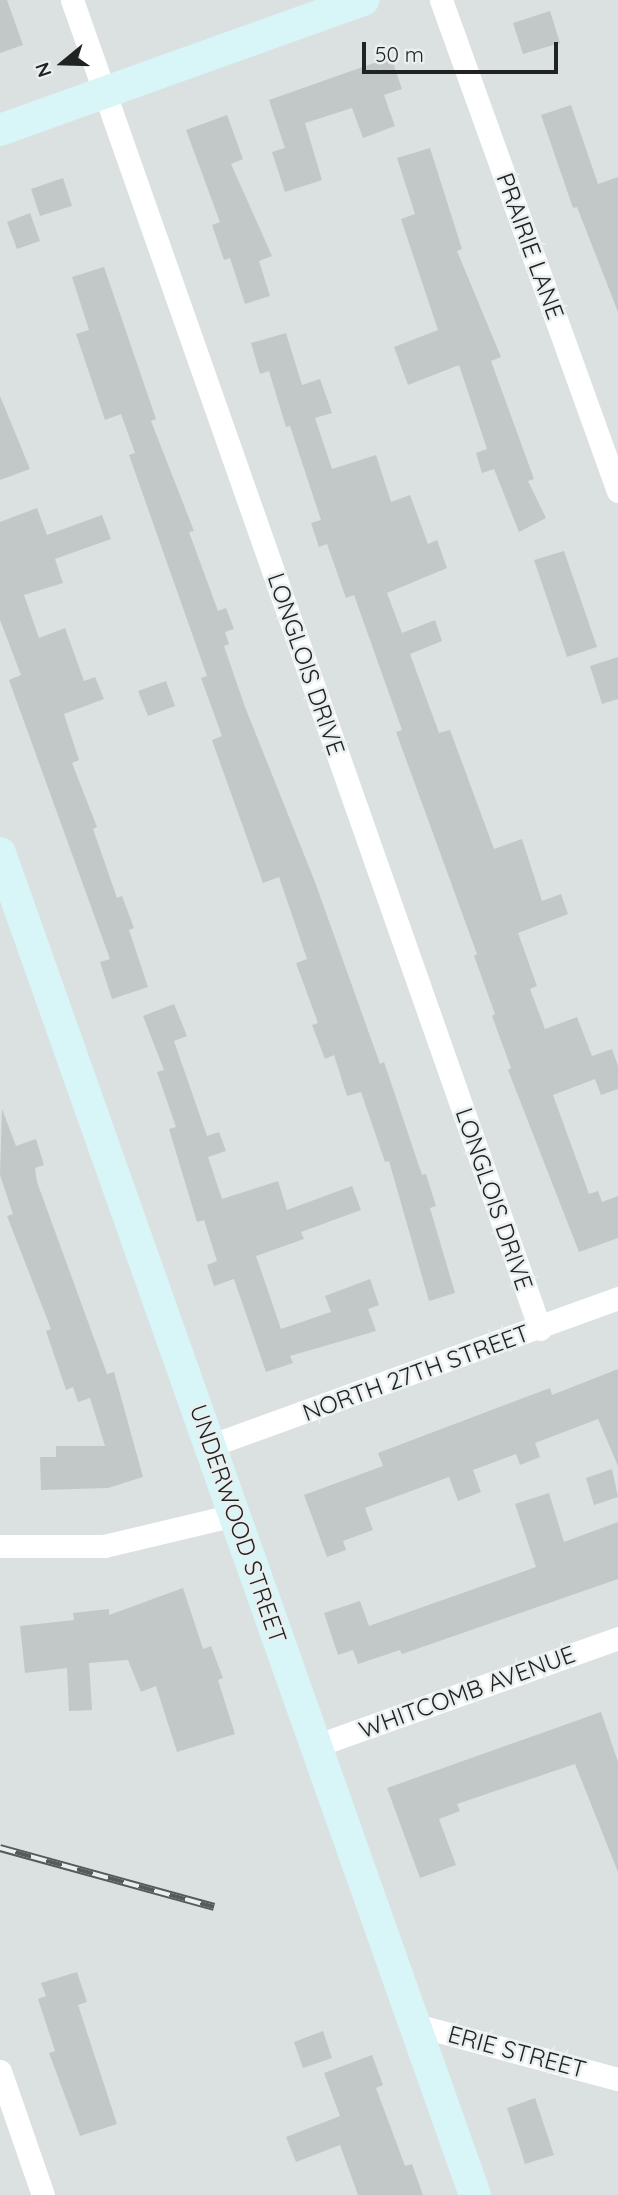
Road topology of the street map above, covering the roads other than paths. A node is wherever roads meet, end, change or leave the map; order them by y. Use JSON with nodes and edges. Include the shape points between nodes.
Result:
{"nodes":[{"id":1,"x":72,"y":0,"type":"edge"},
{"id":2,"x":363,"y":0,"type":"edge"},
{"id":3,"x":441,"y":0,"type":"edge"},
{"id":4,"x":106,"y":94,"type":"junction"},
{"id":5,"x":0,"y":130,"type":"edge"},
{"id":6,"x":618,"y":491,"type":"edge"},
{"id":7,"x":0,"y":853,"type":"edge"},
{"id":8,"x":618,"y":1298,"type":"edge"},
{"id":9,"x":540,"y":1329,"type":"junction"},
{"id":10,"x":212,"y":1445,"type":"junction"},
{"id":11,"x":234,"y":1515,"type":"junction"},
{"id":12,"x":0,"y":1546,"type":"edge"},
{"id":13,"x":618,"y":1638,"type":"edge"},
{"id":14,"x":315,"y":1746,"type":"junction"},
{"id":15,"x":416,"y":2025,"type":"junction"},
{"id":16,"x":0,"y":2071,"type":"edge"},
{"id":17,"x":618,"y":2079,"type":"edge"},
{"id":18,"x":43,"y":2195,"type":"edge"},
{"id":19,"x":475,"y":2195,"type":"edge"}],
"edges":[{"from":1,"to":4,"type":"street","name":"LONGLOIS DRIVE"},
{"from":2,"to":4,"type":"street"},
{"from":3,"to":6,"type":"street","name":"PRAIRIE LANE"},
{"from":4,"to":5,"type":"street"},
{"from":4,"to":9,"type":"street","name":"LONGLOIS DRIVE"},
{"from":7,"to":10,"type":"street","name":"UNDERWOOD STREET"},
{"from":8,"to":9,"type":"street","name":"NORTH 27TH STREET"},
{"from":9,"to":10,"type":"street","name":"NORTH 27TH STREET"},
{"from":10,"to":11,"type":"street","name":"UNDERWOOD STREET"},
{"from":11,"to":12,"type":"street","via":[[104,1546]]},
{"from":11,"to":14,"type":"street","name":"UNDERWOOD STREET"},
{"from":13,"to":14,"type":"street","name":"WHITCOMB AVENUE"},
{"from":14,"to":15,"type":"street","name":"UNDERWOOD STREET"},
{"from":15,"to":17,"type":"street","name":"ERIE STREET"},
{"from":15,"to":19,"type":"street","name":"UNDERWOOD STREET"},
{"from":16,"to":18,"type":"street"}]}
